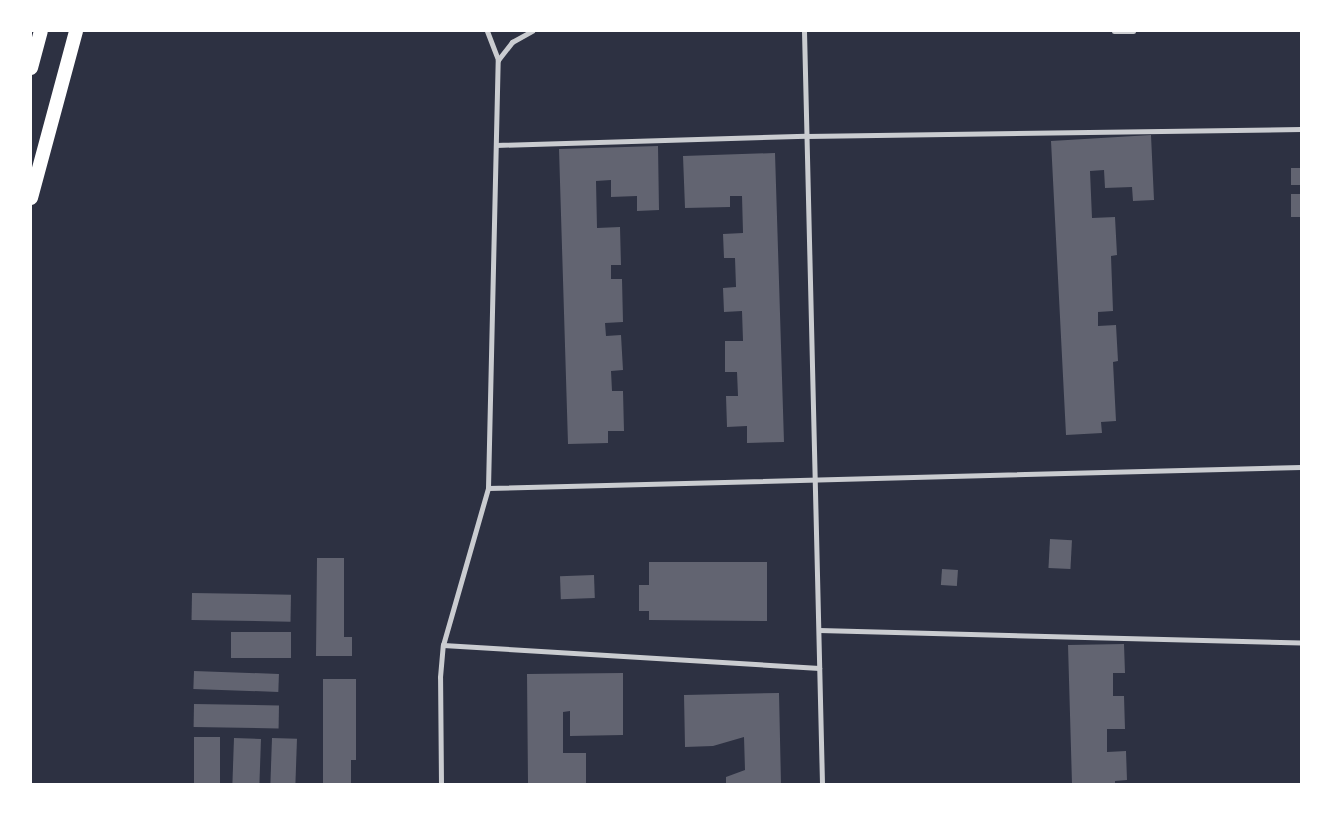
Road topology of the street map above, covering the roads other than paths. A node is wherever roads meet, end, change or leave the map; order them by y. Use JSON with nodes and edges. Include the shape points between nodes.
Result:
{"nodes":[{"id":1,"x":41,"y":31,"type":"edge"},
{"id":2,"x":76,"y":31,"type":"edge"},
{"id":3,"x":487,"y":31,"type":"edge"},
{"id":4,"x":532,"y":31,"type":"edge"},
{"id":5,"x":804,"y":31,"type":"edge"},
{"id":6,"x":1114,"y":31,"type":"edge"},
{"id":7,"x":1133,"y":31,"type":"edge"},
{"id":8,"x":498,"y":60,"type":"junction"},
{"id":9,"x":31,"y":68,"type":"edge"},
{"id":10,"x":1301,"y":129,"type":"edge"},
{"id":11,"x":806,"y":136,"type":"junction"},
{"id":12,"x":496,"y":145,"type":"junction"},
{"id":13,"x":31,"y":198,"type":"edge"},
{"id":14,"x":1301,"y":467,"type":"edge"},
{"id":15,"x":815,"y":481,"type":"junction"},
{"id":16,"x":488,"y":488,"type":"junction"},
{"id":17,"x":818,"y":630,"type":"junction"},
{"id":18,"x":1301,"y":642,"type":"edge"},
{"id":19,"x":443,"y":645,"type":"junction"},
{"id":20,"x":819,"y":668,"type":"junction"},
{"id":21,"x":441,"y":784,"type":"edge"},
{"id":22,"x":822,"y":784,"type":"edge"}],
"edges":[{"from":1,"to":9,"type":"highway"},
{"from":2,"to":13,"type":"highway"},
{"from":3,"to":8,"type":"street"},
{"from":4,"to":8,"type":"street","via":[[512,42]]},
{"from":5,"to":11,"type":"street"},
{"from":6,"to":7,"type":"street"},
{"from":8,"to":12,"type":"street"},
{"from":10,"to":11,"type":"street"},
{"from":11,"to":12,"type":"street"},
{"from":11,"to":15,"type":"street"},
{"from":12,"to":16,"type":"street"},
{"from":14,"to":15,"type":"street"},
{"from":15,"to":16,"type":"street"},
{"from":15,"to":17,"type":"street"},
{"from":16,"to":19,"type":"street"},
{"from":17,"to":18,"type":"street"},
{"from":17,"to":20,"type":"street"},
{"from":19,"to":20,"type":"street"},
{"from":19,"to":21,"type":"street","via":[[440,677]]},
{"from":20,"to":22,"type":"street"}]}
